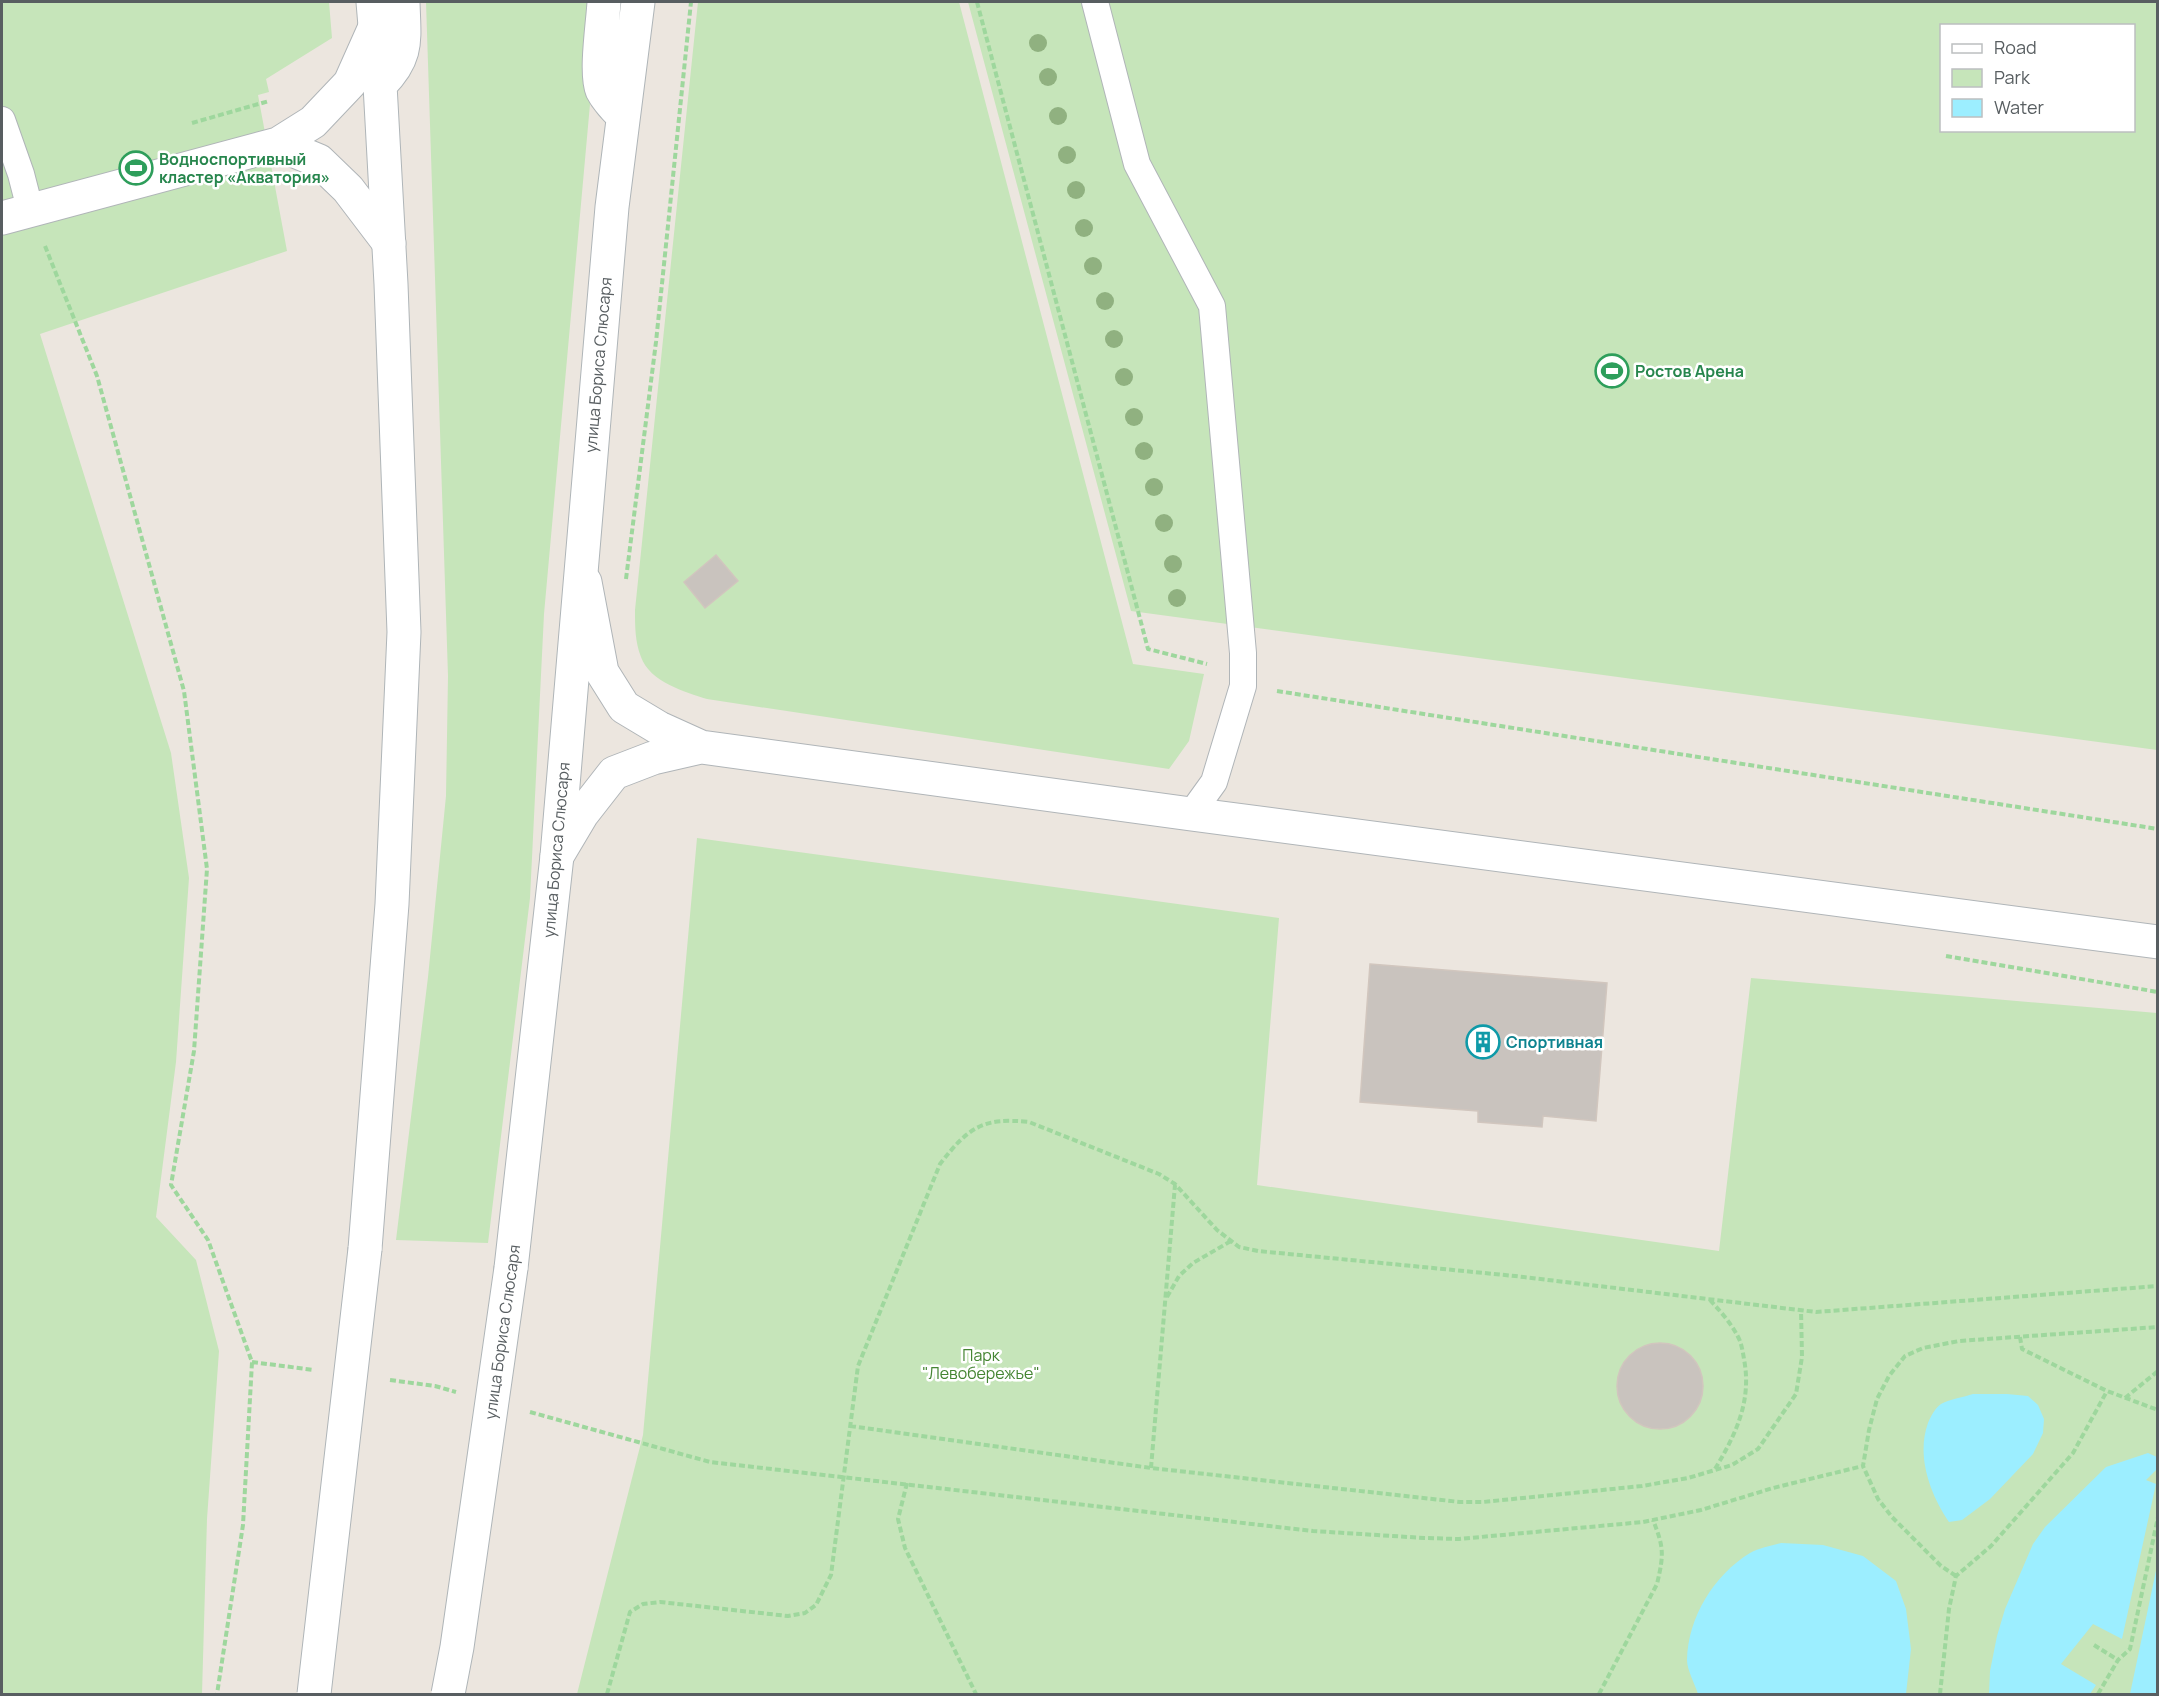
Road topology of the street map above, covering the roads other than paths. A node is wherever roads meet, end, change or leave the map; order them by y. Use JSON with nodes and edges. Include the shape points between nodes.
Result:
{"nodes":[{"id":1,"x":403,"y":2,"type":"edge"},
{"id":2,"x":604,"y":2,"type":"edge"},
{"id":3,"x":638,"y":2,"type":"edge"},
{"id":4,"x":1095,"y":2,"type":"edge"},
{"id":5,"x":374,"y":14,"type":"edge"},
{"id":6,"x":380,"y":85,"type":"junction"},
{"id":7,"x":622,"y":116,"type":"junction"},
{"id":8,"x":2,"y":120,"type":"edge"},
{"id":9,"x":278,"y":144,"type":"junction"},
{"id":10,"x":16,"y":214,"type":"edge"},
{"id":11,"x":389,"y":243,"type":"junction"},
{"id":12,"x":583,"y":545,"type":"junction"},
{"id":13,"x":701,"y":747,"type":"junction"},
{"id":14,"x":1191,"y":814,"type":"junction"},
{"id":15,"x":557,"y":856,"type":"junction"},
{"id":16,"x":2157,"y":942,"type":"edge"},
{"id":17,"x":314,"y":1695,"type":"edge"},
{"id":18,"x":448,"y":1695,"type":"edge"}],
"edges":[{"from":1,"to":6,"type":"main road","via":[[401,56],[395,70]]},
{"from":2,"to":7,"type":"main road","via":[[601,88]]},
{"from":3,"to":7,"type":"main road","name":"улица Бориса Слюсаря"},
{"from":4,"to":14,"type":"lane","via":[[1137,164],[1212,306],[1243,686],[1214,782]]},
{"from":5,"to":6,"type":"main road"},
{"from":5,"to":9,"type":"main road","via":[[350,83],[313,122]]},
{"from":6,"to":11,"type":"main road"},
{"from":7,"to":12,"type":"main road","name":"улица Бориса Слюсаря"},
{"from":8,"to":10,"type":"lane","via":[[21,174]]},
{"from":9,"to":10,"type":"main road"},
{"from":9,"to":11,"type":"main road","via":[[318,161],[348,189]]},
{"from":11,"to":17,"type":"main road","bridge":true,"via":[[404,632],[392,904],[365,1249]]},
{"from":12,"to":13,"type":"main road","via":[[582,566],[602,672],[624,707]]},
{"from":12,"to":15,"type":"main road","name":"улица Бориса Слюсаря"},
{"from":13,"to":14,"type":"main road"},
{"from":13,"to":15,"type":"main road","via":[[653,758],[614,773],[582,814]]},
{"from":14,"to":16,"type":"main road"},
{"from":15,"to":18,"type":"main road","name":"улица Бориса Слюсаря","bridge":true,"via":[[512,1268]]}]}
